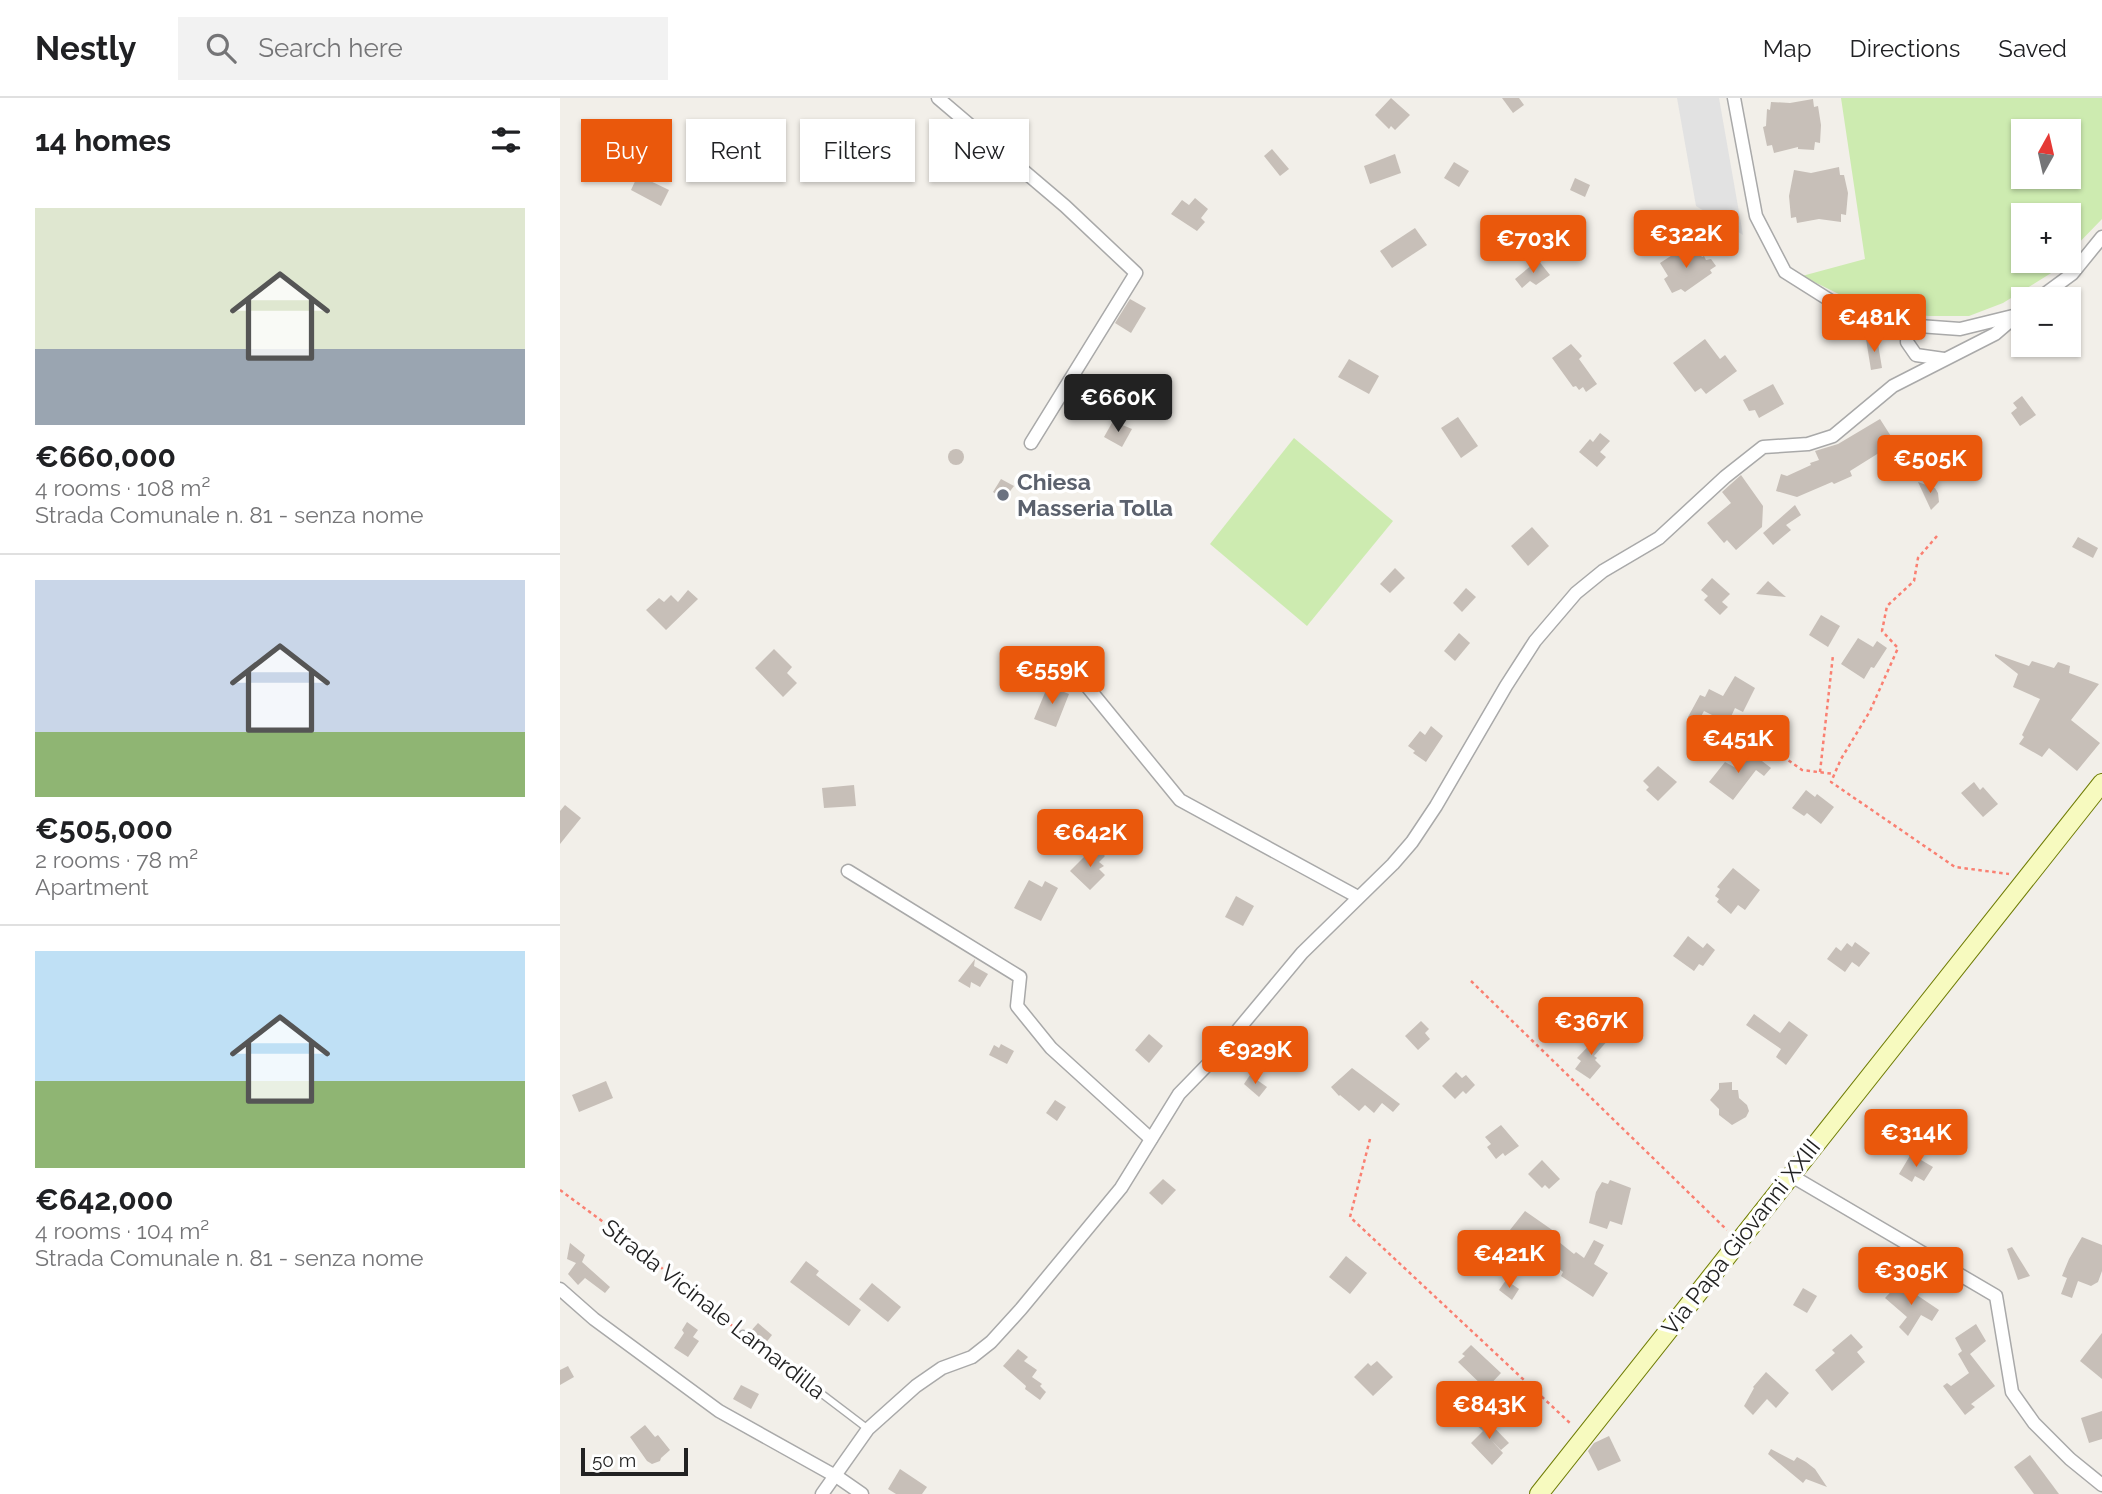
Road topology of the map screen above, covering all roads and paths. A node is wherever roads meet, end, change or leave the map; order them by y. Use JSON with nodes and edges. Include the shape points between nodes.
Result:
{"nodes":[{"id":1,"x":938,"y":98,"type":"edge"},
{"id":2,"x":1734,"y":98,"type":"edge"},
{"id":3,"x":2102,"y":237,"type":"edge"},
{"id":4,"x":2054,"y":287,"type":"edge"},
{"id":5,"x":2011,"y":315,"type":"edge"},
{"id":6,"x":2011,"y":321,"type":"edge"},
{"id":7,"x":1908,"y":326,"type":"junction"},
{"id":8,"x":1960,"y":329,"type":"junction"},
{"id":9,"x":1968,"y":347,"type":"junction"},
{"id":10,"x":1945,"y":359,"type":"junction"},
{"id":11,"x":1031,"y":443,"type":"dead end"},
{"id":12,"x":1937,"y":536,"type":"dead end"},
{"id":13,"x":1833,"y":655,"type":"dead end"},
{"id":14,"x":1063,"y":657,"type":"dead end"},
{"id":15,"x":1743,"y":728,"type":"dead end"},
{"id":16,"x":1820,"y":772,"type":"junction"},
{"id":17,"x":1834,"y":774,"type":"junction"},
{"id":18,"x":2102,"y":783,"type":"edge"},
{"id":19,"x":848,"y":871,"type":"dead end"},
{"id":20,"x":2029,"y":875,"type":"junction"},
{"id":21,"x":1358,"y":897,"type":"junction"},
{"id":22,"x":1471,"y":981,"type":"dead end"},
{"id":23,"x":1151,"y":1139,"type":"junction"},
{"id":24,"x":1370,"y":1139,"type":"dead end"},
{"id":25,"x":1790,"y":1175,"type":"junction"},
{"id":26,"x":560,"y":1190,"type":"edge"},
{"id":27,"x":1738,"y":1241,"type":"junction"},
{"id":28,"x":560,"y":1289,"type":"edge"},
{"id":29,"x":743,"y":1334,"type":"joint"},
{"id":30,"x":868,"y":1429,"type":"junction"},
{"id":31,"x":1584,"y":1436,"type":"junction"},
{"id":32,"x":834,"y":1475,"type":"junction"},
{"id":33,"x":2102,"y":1485,"type":"edge"},
{"id":34,"x":822,"y":1494,"type":"edge"},
{"id":35,"x":862,"y":1494,"type":"edge"},
{"id":36,"x":1539,"y":1494,"type":"edge"}],
"edges":[{"from":1,"to":11,"type":"street","via":[[1136,273]]},
{"from":2,"to":7,"type":"street","via":[[1756,216],[1785,272],[1831,302]]},
{"from":3,"to":4,"type":"street","via":[[2072,274]]},
{"from":5,"to":8,"type":"street"},
{"from":6,"to":9,"type":"street"},
{"from":7,"to":8,"type":"street"},
{"from":7,"to":10,"type":"street","via":[[1907,342],[1916,355]]},
{"from":8,"to":9,"type":"street"},
{"from":9,"to":10,"type":"street"},
{"from":10,"to":21,"type":"street","via":[[1892,386],[1832,436],[1808,444],[1763,447],[1659,538],[1576,593],[1535,641],[1412,842]]},
{"from":12,"to":17,"type":"path","via":[[1918,558],[1914,581],[1887,606],[1882,631],[1898,648],[1871,711]]},
{"from":13,"to":16,"type":"path"},
{"from":14,"to":21,"type":"street","via":[[1180,800]]},
{"from":15,"to":16,"type":"path","via":[[1802,770]]},
{"from":16,"to":17,"type":"path"},
{"from":17,"to":20,"type":"path","via":[[1831,782],[1955,866]]},
{"from":18,"to":20,"type":"main road","name":"Via Papa Giovanni XXIII"},
{"from":19,"to":23,"type":"street","via":[[1020,976],[1017,1006],[1051,1048]]},
{"from":20,"to":25,"type":"main road","name":"Via Papa Giovanni XXIII"},
{"from":21,"to":23,"type":"street","via":[[1302,953],[1179,1094]]},
{"from":22,"to":27,"type":"path"},
{"from":23,"to":30,"type":"street","via":[[1096,1220],[991,1342],[972,1357],[942,1368]]},
{"from":24,"to":31,"type":"path","via":[[1350,1217]]},
{"from":25,"to":27,"type":"main road","name":"Via Papa Giovanni XXIII"},
{"from":25,"to":33,"type":"street","via":[[1996,1296],[2011,1392],[2070,1460]]},
{"from":26,"to":29,"type":"path","name":"Strada Vicinale Lamardilla"},
{"from":27,"to":31,"type":"main road","name":"Via Papa Giovanni XXIII"},
{"from":28,"to":32,"type":"street","via":[[719,1411]]},
{"from":29,"to":30,"type":"lane","name":"Strada Vicinale Lamardilla"},
{"from":30,"to":32,"type":"street"},
{"from":31,"to":36,"type":"main road","name":"Via Papa Giovanni XXIII"},
{"from":32,"to":34,"type":"street"},
{"from":32,"to":35,"type":"street"}]}
